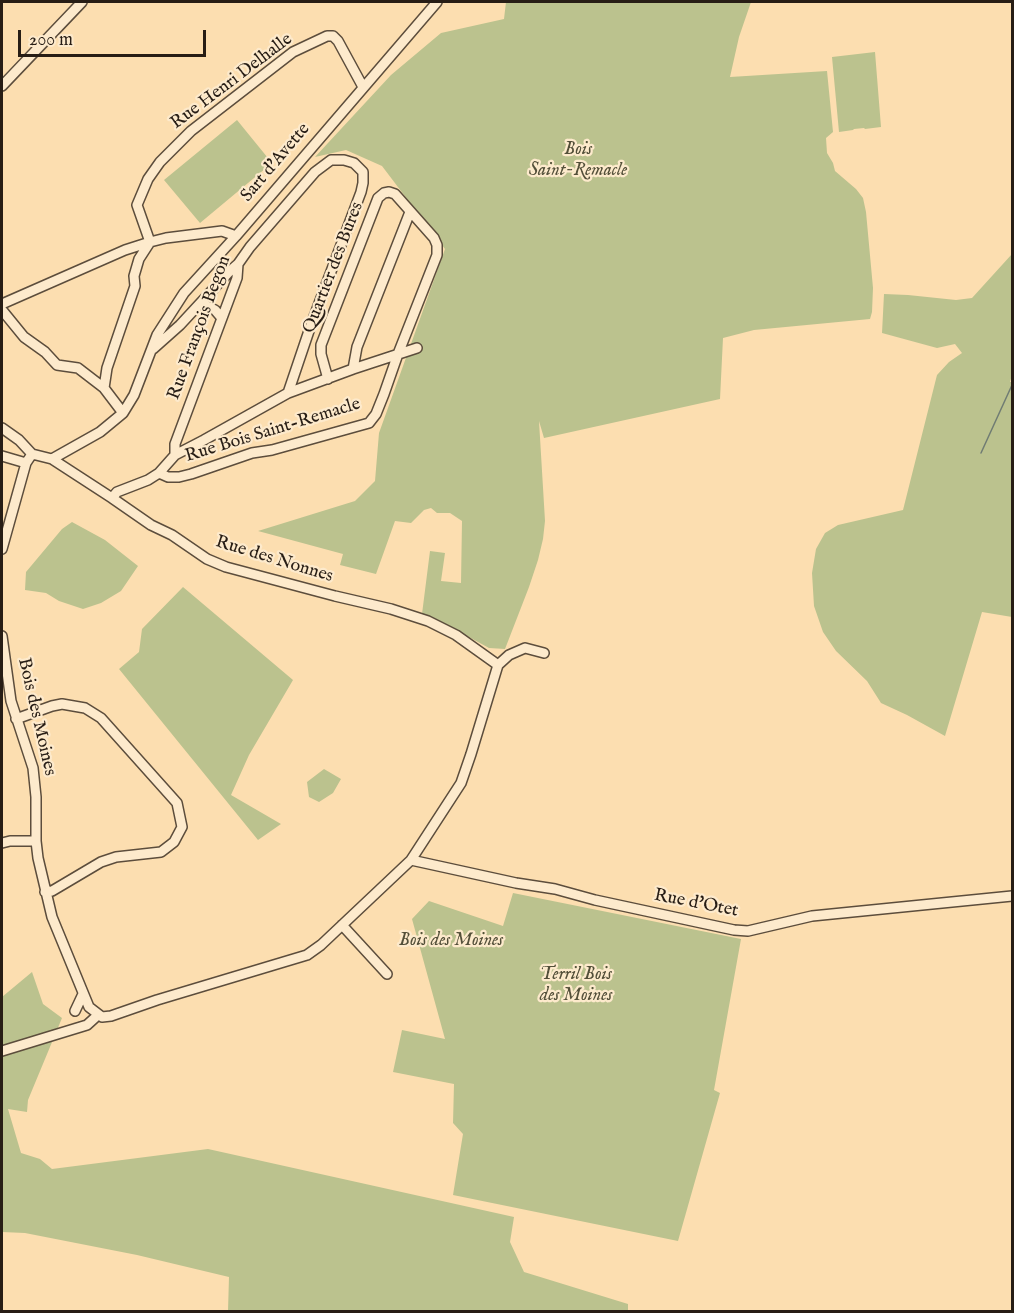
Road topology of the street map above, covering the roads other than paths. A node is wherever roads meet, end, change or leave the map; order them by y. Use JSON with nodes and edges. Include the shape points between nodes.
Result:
{"nodes":[{"id":1,"x":81,"y":2,"type":"edge"},
{"id":2,"x":437,"y":2,"type":"edge"},
{"id":3,"x":2,"y":86,"type":"edge"},
{"id":4,"x":363,"y":87,"type":"junction"},
{"id":5,"x":410,"y":212,"type":"junction"},
{"id":6,"x":236,"y":236,"type":"junction"},
{"id":7,"x":150,"y":242,"type":"junction"},
{"id":8,"x":238,"y":264,"type":"junction"},
{"id":9,"x":201,"y":303,"type":"junction"},
{"id":10,"x":2,"y":304,"type":"edge"},
{"id":11,"x":2,"y":310,"type":"edge"},
{"id":12,"x":167,"y":317,"type":"junction"},
{"id":13,"x":222,"y":317,"type":"junction"},
{"id":14,"x":180,"y":325,"type":"junction"},
{"id":15,"x":417,"y":348,"type":"dead end"},
{"id":16,"x":150,"y":351,"type":"junction"},
{"id":17,"x":398,"y":354,"type":"junction"},
{"id":18,"x":353,"y":369,"type":"junction"},
{"id":19,"x":328,"y":379,"type":"junction"},
{"id":20,"x":104,"y":388,"type":"junction"},
{"id":21,"x":288,"y":393,"type":"junction"},
{"id":22,"x":123,"y":413,"type":"junction"},
{"id":23,"x":2,"y":429,"type":"edge"},
{"id":24,"x":32,"y":454,"type":"junction"},
{"id":25,"x":175,"y":455,"type":"junction"},
{"id":26,"x":2,"y":456,"type":"edge"},
{"id":27,"x":52,"y":459,"type":"junction"},
{"id":28,"x":26,"y":464,"type":"junction"},
{"id":29,"x":159,"y":473,"type":"junction"},
{"id":30,"x":112,"y":498,"type":"junction"},
{"id":31,"x":2,"y":549,"type":"edge"},
{"id":32,"x":2,"y":636,"type":"edge"},
{"id":33,"x":544,"y":653,"type":"dead end"},
{"id":34,"x":498,"y":665,"type":"junction"},
{"id":35,"x":16,"y":719,"type":"junction"},
{"id":36,"x":36,"y":841,"type":"junction"},
{"id":37,"x":2,"y":843,"type":"edge"},
{"id":38,"x":411,"y":860,"type":"junction"},
{"id":39,"x":45,"y":892,"type":"junction"},
{"id":40,"x":1012,"y":896,"type":"edge"},
{"id":41,"x":342,"y":925,"type":"junction"},
{"id":42,"x":387,"y":974,"type":"dead end"},
{"id":43,"x":83,"y":994,"type":"junction"},
{"id":44,"x":75,"y":1011,"type":"dead end"},
{"id":45,"x":98,"y":1015,"type":"junction"},
{"id":46,"x":2,"y":1051,"type":"edge"}],
"edges":[{"from":1,"to":3,"type":"street"},
{"from":2,"to":4,"type":"street","name":"Sart d'Avette"},
{"from":4,"to":6,"type":"street","name":"Sart d'Avette"},
{"from":4,"to":7,"type":"street","name":"Rue Henri Delhalle","via":[[333,36],[293,52],[190,131],[160,162],[137,205]]},
{"from":5,"to":17,"type":"street","via":[[434,238],[437,255]]},
{"from":5,"to":18,"type":"street","via":[[357,347]]},
{"from":5,"to":19,"type":"street","name":"Quartier des Bures","via":[[394,194],[384,193],[378,198],[321,345]]},
{"from":6,"to":7,"type":"street","via":[[222,231]]},
{"from":6,"to":12,"type":"street","name":"Sart d'Avette"},
{"from":7,"to":10,"type":"street"},
{"from":7,"to":20,"type":"street","via":[[139,259],[135,286]]},
{"from":8,"to":9,"type":"street","name":"Sart d'Avette"},
{"from":8,"to":13,"type":"street","name":"Rue François Begon","via":[[237,278]]},
{"from":8,"to":21,"type":"street","name":"Rue François Begon","via":[[315,172],[331,160],[354,163],[363,172],[361,192]]},
{"from":9,"to":13,"type":"street"},
{"from":9,"to":14,"type":"street","name":"Sart d'Avette"},
{"from":11,"to":20,"type":"street","via":[[24,337],[57,365],[78,368]]},
{"from":12,"to":14,"type":"street"},
{"from":12,"to":16,"type":"street","name":"Sart d'Avette"},
{"from":13,"to":25,"type":"street","name":"Rue François Begon","via":[[175,444]]},
{"from":14,"to":16,"type":"street","name":"Sart d'Avette"},
{"from":15,"to":17,"type":"street"},
{"from":16,"to":22,"type":"street","name":"Sart d'Avette"},
{"from":17,"to":18,"type":"street"},
{"from":17,"to":29,"type":"street","name":"Rue Bois Saint-Remacle","via":[[369,423],[235,458],[191,474],[168,477]]},
{"from":18,"to":19,"type":"street"},
{"from":19,"to":21,"type":"street"},
{"from":20,"to":22,"type":"street"},
{"from":21,"to":25,"type":"street"},
{"from":22,"to":27,"type":"street","name":"Sart d'Avette","via":[[100,432]]},
{"from":23,"to":24,"type":"street"},
{"from":24,"to":27,"type":"street"},
{"from":24,"to":28,"type":"street"},
{"from":25,"to":29,"type":"street"},
{"from":26,"to":28,"type":"street"},
{"from":27,"to":30,"type":"street","name":"Rue des Nonnes"},
{"from":28,"to":31,"type":"street"},
{"from":29,"to":30,"type":"street","name":"Rue Bois Saint-Remacle"},
{"from":30,"to":34,"type":"street","name":"Rue des Nonnes","via":[[207,559],[428,621],[456,635]]},
{"from":32,"to":35,"type":"street","name":"Bois des Moines"},
{"from":33,"to":34,"type":"street","via":[[517,650]]},
{"from":34,"to":38,"type":"street","via":[[461,783]]},
{"from":35,"to":36,"type":"street","name":"Bois des Moines","via":[[35,780]]},
{"from":35,"to":39,"type":"street","via":[[62,704],[85,708],[102,718],[177,803],[182,827],[174,842],[161,852],[101,862]]},
{"from":36,"to":37,"type":"street"},
{"from":36,"to":39,"type":"street","name":"Bois des Moines"},
{"from":38,"to":40,"type":"street","name":"Rue d'Otet","via":[[748,931],[812,916]]},
{"from":38,"to":41,"type":"street"},
{"from":39,"to":43,"type":"street","name":"Bois des Moines"},
{"from":41,"to":42,"type":"street"},
{"from":41,"to":45,"type":"street","via":[[307,955],[111,1016]]},
{"from":43,"to":44,"type":"street"},
{"from":43,"to":45,"type":"street","name":"Bois des Moines"},
{"from":45,"to":46,"type":"street","via":[[87,1025]]}]}
